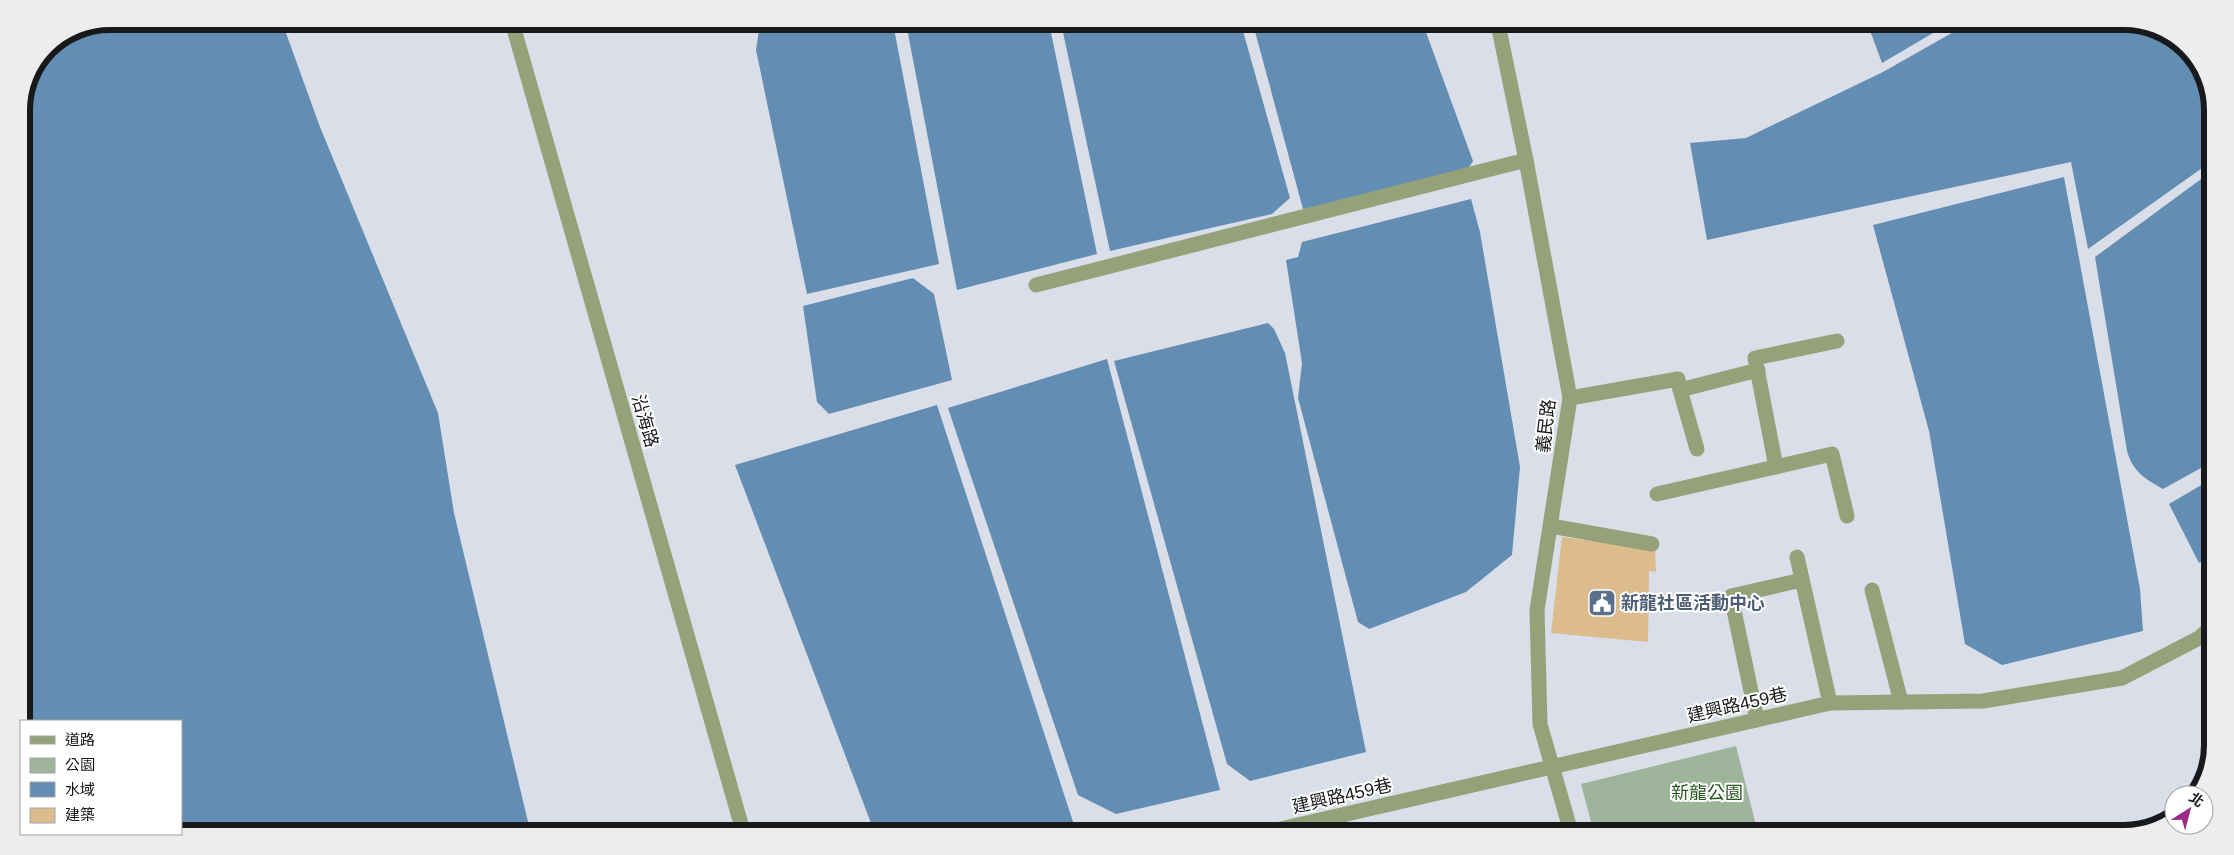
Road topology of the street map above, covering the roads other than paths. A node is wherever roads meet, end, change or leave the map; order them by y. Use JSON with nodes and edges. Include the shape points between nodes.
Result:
{"nodes":[{"id":1,"x":514,"y":30,"type":"edge"},
{"id":2,"x":1499,"y":30,"type":"edge"},
{"id":3,"x":1526,"y":160,"type":"junction"},
{"id":4,"x":1036,"y":285,"type":"dead end"},
{"id":5,"x":1837,"y":341,"type":"dead end"},
{"id":6,"x":1758,"y":370,"type":"junction"},
{"id":7,"x":1680,"y":390,"type":"junction"},
{"id":8,"x":1570,"y":398,"type":"junction"},
{"id":9,"x":1697,"y":449,"type":"dead end"},
{"id":10,"x":1776,"y":467,"type":"junction"},
{"id":11,"x":1657,"y":494,"type":"dead end"},
{"id":12,"x":1847,"y":516,"type":"dead end"},
{"id":13,"x":1551,"y":526,"type":"junction"},
{"id":14,"x":1652,"y":544,"type":"dead end"},
{"id":15,"x":1797,"y":557,"type":"dead end"},
{"id":16,"x":1802,"y":580,"type":"junction"},
{"id":17,"x":1872,"y":590,"type":"dead end"},
{"id":18,"x":2204,"y":634,"type":"edge"},
{"id":19,"x":1901,"y":702,"type":"junction"},
{"id":20,"x":1830,"y":703,"type":"junction"},
{"id":21,"x":1757,"y":720,"type":"junction"},
{"id":22,"x":1552,"y":767,"type":"junction"},
{"id":23,"x":741,"y":825,"type":"edge"},
{"id":24,"x":1299,"y":825,"type":"edge"},
{"id":25,"x":1569,"y":825,"type":"edge"}],
"edges":[{"from":1,"to":23,"type":"street","name":"沿海路"},
{"from":2,"to":3,"type":"street","name":"義民路"},
{"from":3,"to":4,"type":"street"},
{"from":3,"to":8,"type":"street","name":"義民路"},
{"from":5,"to":6,"type":"street","via":[[1755,358]]},
{"from":6,"to":7,"type":"street"},
{"from":6,"to":10,"type":"street"},
{"from":7,"to":8,"type":"street","via":[[1678,379]]},
{"from":7,"to":9,"type":"street"},
{"from":8,"to":13,"type":"street","name":"義民路"},
{"from":10,"to":11,"type":"street"},
{"from":10,"to":12,"type":"street","via":[[1832,454]]},
{"from":13,"to":14,"type":"street"},
{"from":13,"to":22,"type":"street","name":"義民路","via":[[1537,610],[1540,724]]},
{"from":15,"to":16,"type":"street"},
{"from":16,"to":20,"type":"street"},
{"from":16,"to":21,"type":"street","via":[[1731,596]]},
{"from":17,"to":19,"type":"street"},
{"from":18,"to":19,"type":"street","name":"建興路459巷","via":[[2122,678],[1983,700]]},
{"from":19,"to":20,"type":"street","name":"建興路459巷"},
{"from":20,"to":21,"type":"street","name":"建興路459巷"},
{"from":21,"to":22,"type":"street","name":"建興路459巷"},
{"from":22,"to":24,"type":"street","name":"建興路459巷"},
{"from":22,"to":25,"type":"street","name":"義民路"}]}
